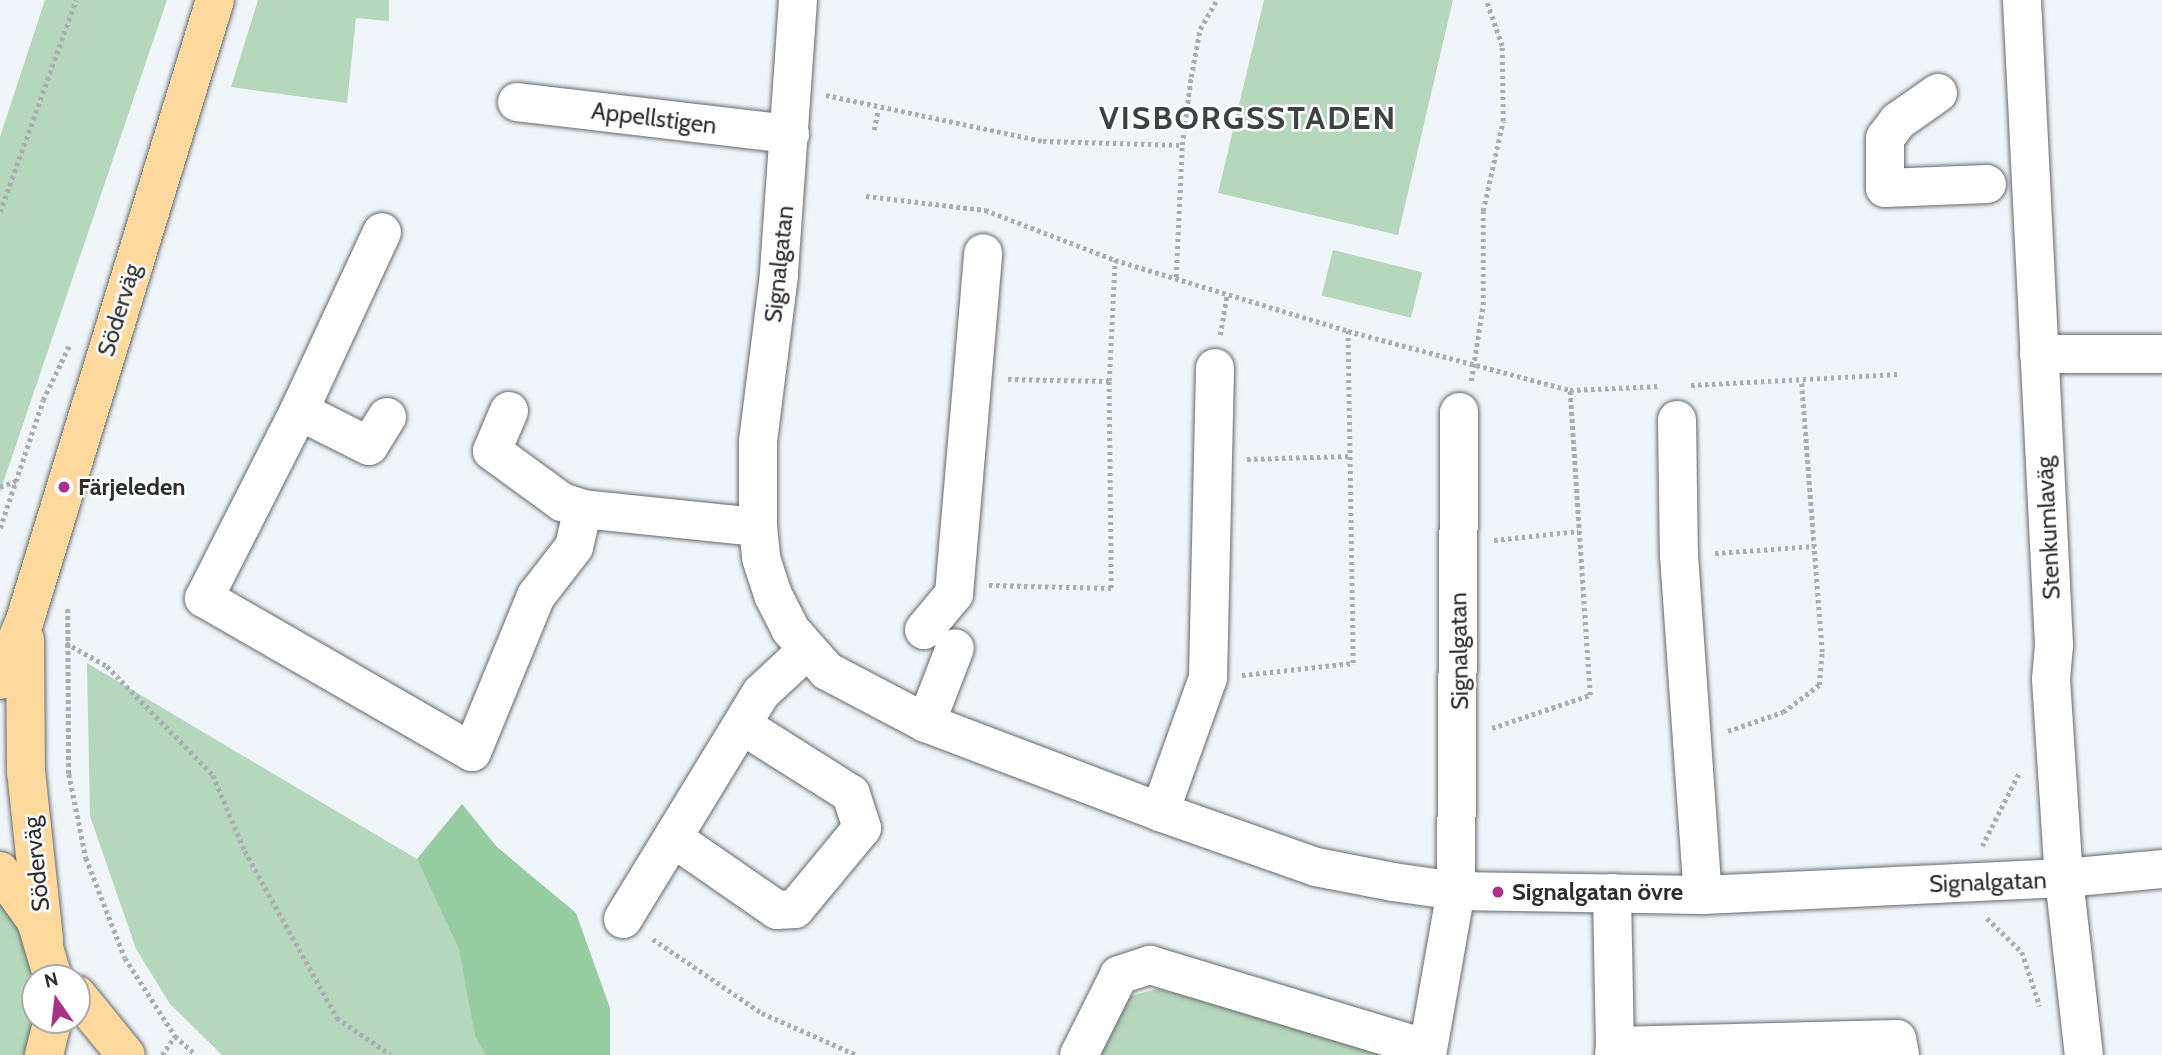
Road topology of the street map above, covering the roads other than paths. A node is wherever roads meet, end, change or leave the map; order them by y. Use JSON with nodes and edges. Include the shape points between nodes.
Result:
{"nodes":[{"id":1,"x":215,"y":0,"type":"edge"},
{"id":2,"x":798,"y":0,"type":"edge"},
{"id":3,"x":2022,"y":0,"type":"edge"},
{"id":4,"x":1938,"y":93,"type":"dead end"},
{"id":5,"x":517,"y":102,"type":"dead end"},
{"id":6,"x":790,"y":134,"type":"junction"},
{"id":7,"x":1987,"y":184,"type":"dead end"},
{"id":8,"x":382,"y":232,"type":"dead end"},
{"id":9,"x":982,"y":253,"type":"dead end"},
{"id":10,"x":2039,"y":354,"type":"junction"},
{"id":11,"x":2162,"y":354,"type":"edge"},
{"id":12,"x":1215,"y":368,"type":"dead end"},
{"id":13,"x":299,"y":411,"type":"junction"},
{"id":14,"x":509,"y":411,"type":"dead end"},
{"id":15,"x":1459,"y":412,"type":"dead end"},
{"id":16,"x":387,"y":417,"type":"dead end"},
{"id":17,"x":1676,"y":420,"type":"dead end"},
{"id":18,"x":583,"y":509,"type":"junction"},
{"id":19,"x":758,"y":527,"type":"junction"},
{"id":20,"x":25,"y":620,"type":"junction"},
{"id":21,"x":808,"y":649,"type":"junction"},
{"id":22,"x":0,"y":680,"type":"edge"},
{"id":23,"x":926,"y":723,"type":"junction"},
{"id":24,"x":742,"y":725,"type":"junction"},
{"id":25,"x":1160,"y":812,"type":"junction"},
{"id":26,"x":673,"y":838,"type":"junction"},
{"id":27,"x":2162,"y":869,"type":"edge"},
{"id":28,"x":0,"y":871,"type":"edge"},
{"id":29,"x":2064,"y":878,"type":"junction"},
{"id":30,"x":1456,"y":891,"type":"junction"},
{"id":31,"x":1612,"y":893,"type":"junction"},
{"id":32,"x":1703,"y":895,"type":"junction"},
{"id":33,"x":623,"y":919,"type":"road end"},
{"id":34,"x":53,"y":963,"type":"edge"},
{"id":35,"x":91,"y":1012,"type":"edge"},
{"id":36,"x":49,"y":1034,"type":"edge"},
{"id":37,"x":1615,"y":1050,"type":"edge"},
{"id":38,"x":1428,"y":1052,"type":"edge"},
{"id":39,"x":44,"y":1055,"type":"edge"},
{"id":40,"x":126,"y":1055,"type":"edge"},
{"id":41,"x":1080,"y":1055,"type":"edge"},
{"id":42,"x":1900,"y":1055,"type":"edge"},
{"id":43,"x":2084,"y":1055,"type":"edge"}],
"edges":[{"from":1,"to":20,"type":"main road","name":"Söderväg"},
{"from":2,"to":6,"type":"street","name":"Signalgatan"},
{"from":3,"to":10,"type":"street","name":"Stenkumlaväg"},
{"from":4,"to":7,"type":"street","via":[[1898,121],[1885,138],[1885,188]]},
{"from":5,"to":6,"type":"street","name":"Appellstigen"},
{"from":6,"to":19,"type":"street","name":"Signalgatan","via":[[779,275],[758,442]]},
{"from":8,"to":13,"type":"street"},
{"from":9,"to":23,"type":"street","via":[[954,594],[940,639]]},
{"from":10,"to":11,"type":"street"},
{"from":10,"to":29,"type":"street","name":"Stenkumlaväg","via":[[2054,645],[2050,679]]},
{"from":12,"to":25,"type":"street","via":[[1208,678]]},
{"from":13,"to":16,"type":"street","via":[[369,446]]},
{"from":13,"to":18,"type":"street","via":[[204,598],[472,752],[536,596],[574,547]]},
{"from":14,"to":18,"type":"street","via":[[492,451],[562,502]]},
{"from":15,"to":30,"type":"street","name":"Signalgatan"},
{"from":17,"to":32,"type":"street","via":[[1679,555]]},
{"from":18,"to":19,"type":"street"},
{"from":19,"to":21,"type":"street","name":"Signalgatan","via":[[773,595],[790,629]]},
{"from":20,"to":22,"type":"main road","name":"Söderväg"},
{"from":20,"to":34,"type":"main road","name":"Söderväg","via":[[26,771]]},
{"from":21,"to":23,"type":"street","name":"Signalgatan","via":[[827,671]]},
{"from":21,"to":24,"type":"street","via":[[761,693]]},
{"from":23,"to":25,"type":"street","name":"Signalgatan"},
{"from":24,"to":26,"type":"street"},
{"from":24,"to":26,"type":"street","via":[[851,794],[862,828],[795,909],[776,910]]},
{"from":25,"to":30,"type":"street","name":"Signalgatan","via":[[1317,867]]},
{"from":26,"to":33,"type":"street"},
{"from":27,"to":29,"type":"street","name":"Signalgatan"},
{"from":28,"to":34,"type":"main road","via":[[26,903]]},
{"from":29,"to":32,"type":"street","name":"Signalgatan"},
{"from":29,"to":43,"type":"street","name":"Stenkumlaväg"},
{"from":30,"to":31,"type":"street","name":"Signalgatan"},
{"from":30,"to":38,"type":"street","name":"Signalgatan"},
{"from":31,"to":32,"type":"street","name":"Signalgatan"},
{"from":31,"to":37,"type":"street"},
{"from":35,"to":40,"type":"main road"},
{"from":36,"to":39,"type":"main road"},
{"from":37,"to":42,"type":"street","via":[[1897,1039]]},
{"from":38,"to":41,"type":"street","name":"Signalgatan","via":[[1150,965],[1119,975]]}]}
